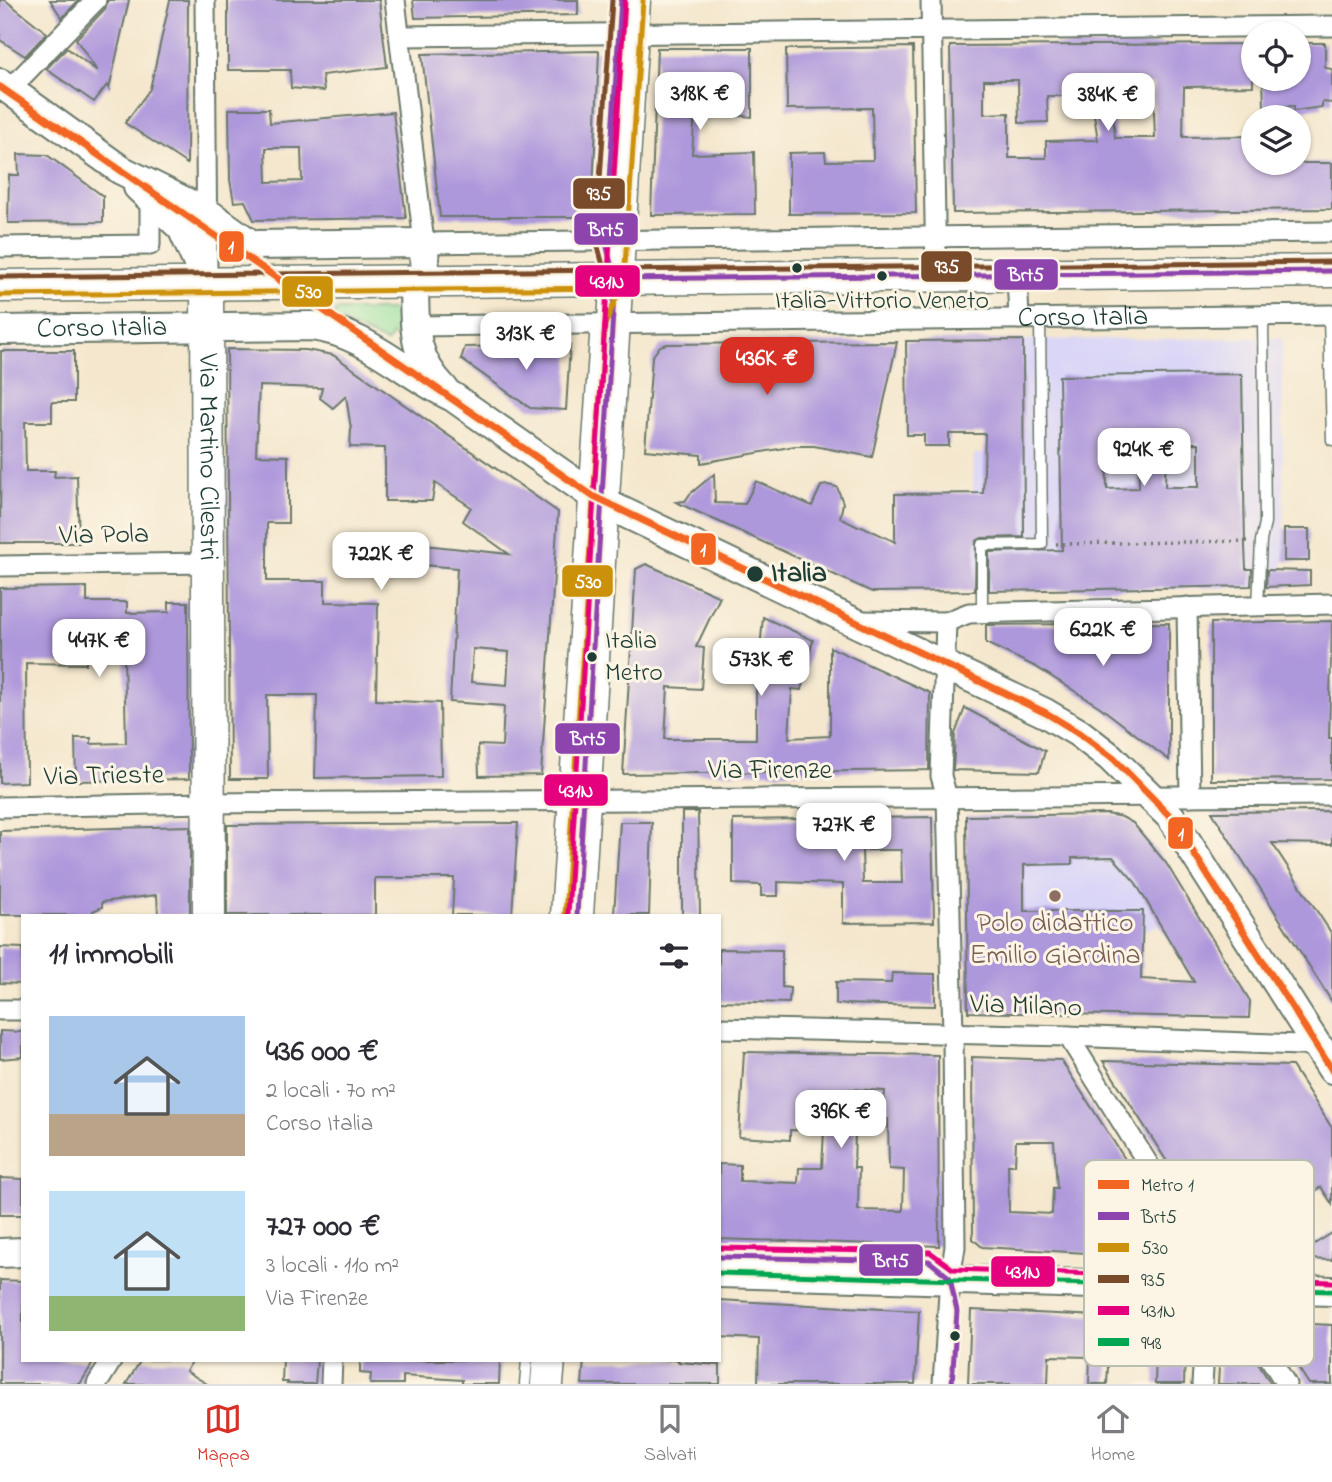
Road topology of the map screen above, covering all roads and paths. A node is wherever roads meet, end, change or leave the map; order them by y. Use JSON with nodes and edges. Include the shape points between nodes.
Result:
{"nodes":[{"id":1,"x":96,"y":0,"type":"edge"},
{"id":2,"x":205,"y":0,"type":"edge"},
{"id":3,"x":395,"y":0,"type":"edge"},
{"id":4,"x":621,"y":0,"type":"edge"},
{"id":5,"x":634,"y":0,"type":"edge"},
{"id":6,"x":932,"y":0,"type":"edge"},
{"id":7,"x":1332,"y":26,"type":"edge"},
{"id":8,"x":932,"y":31,"type":"junction"},
{"id":9,"x":625,"y":34,"type":"junction"},
{"id":10,"x":400,"y":36,"type":"junction"},
{"id":11,"x":5,"y":87,"type":"edge"},
{"id":12,"x":121,"y":170,"type":"junction"},
{"id":13,"x":150,"y":200,"type":"junction"},
{"id":14,"x":206,"y":212,"type":"junction"},
{"id":15,"x":1332,"y":232,"type":"edge"},
{"id":16,"x":935,"y":235,"type":"junction"},
{"id":17,"x":611,"y":240,"type":"junction"},
{"id":18,"x":424,"y":243,"type":"junction"},
{"id":19,"x":0,"y":247,"type":"edge"},
{"id":20,"x":1332,"y":271,"type":"edge"},
{"id":21,"x":936,"y":275,"type":"junction"},
{"id":22,"x":1017,"y":275,"type":"junction"},
{"id":23,"x":615,"y":279,"type":"junction"},
{"id":24,"x":420,"y":281,"type":"junction"},
{"id":25,"x":207,"y":284,"type":"junction"},
{"id":26,"x":0,"y":286,"type":"edge"},
{"id":27,"x":1330,"y":315,"type":"edge"},
{"id":28,"x":1263,"y":316,"type":"junction"},
{"id":29,"x":1019,"y":318,"type":"junction"},
{"id":30,"x":1040,"y":318,"type":"junction"},
{"id":31,"x":604,"y":323,"type":"junction"},
{"id":32,"x":415,"y":326,"type":"junction"},
{"id":33,"x":208,"y":327,"type":"junction"},
{"id":34,"x":0,"y":330,"type":"edge"},
{"id":35,"x":453,"y":397,"type":"junction"},
{"id":36,"x":1332,"y":440,"type":"edge"},
{"id":37,"x":594,"y":497,"type":"junction"},
{"id":38,"x":1261,"y":541,"type":"junction"},
{"id":39,"x":1042,"y":544,"type":"junction"},
{"id":40,"x":208,"y":563,"type":"junction"},
{"id":41,"x":0,"y":566,"type":"edge"},
{"id":42,"x":1332,"y":604,"type":"edge"},
{"id":43,"x":1258,"y":606,"type":"junction"},
{"id":44,"x":1187,"y":607,"type":"junction"},
{"id":45,"x":982,"y":613,"type":"junction"},
{"id":46,"x":851,"y":622,"type":"junction"},
{"id":47,"x":946,"y":622,"type":"junction"},
{"id":48,"x":946,"y":665,"type":"junction"},
{"id":49,"x":1332,"y":795,"type":"edge"},
{"id":50,"x":1150,"y":796,"type":"junction"},
{"id":51,"x":1190,"y":796,"type":"junction"},
{"id":52,"x":947,"y":797,"type":"junction"},
{"id":53,"x":574,"y":800,"type":"junction"},
{"id":54,"x":209,"y":803,"type":"junction"},
{"id":55,"x":0,"y":807,"type":"edge"},
{"id":56,"x":209,"y":914,"type":"edge"},
{"id":57,"x":556,"y":914,"type":"edge"},
{"id":58,"x":577,"y":914,"type":"edge"},
{"id":59,"x":0,"y":1010,"type":"edge"},
{"id":60,"x":21,"y":1010,"type":"edge"},
{"id":61,"x":721,"y":1028,"type":"edge"},
{"id":62,"x":953,"y":1034,"type":"junction"},
{"id":63,"x":1068,"y":1036,"type":"junction"},
{"id":64,"x":1324,"y":1046,"type":"edge"},
{"id":65,"x":1332,"y":1069,"type":"edge"},
{"id":66,"x":1145,"y":1160,"type":"edge"},
{"id":67,"x":21,"y":1252,"type":"edge"},
{"id":68,"x":0,"y":1253,"type":"edge"},
{"id":69,"x":721,"y":1257,"type":"edge"},
{"id":70,"x":721,"y":1273,"type":"edge"},
{"id":71,"x":950,"y":1278,"type":"junction"},
{"id":72,"x":1084,"y":1282,"type":"edge"},
{"id":73,"x":1314,"y":1290,"type":"edge"},
{"id":74,"x":1332,"y":1291,"type":"edge"},
{"id":75,"x":110,"y":1362,"type":"edge"},
{"id":76,"x":332,"y":1362,"type":"edge"},
{"id":77,"x":527,"y":1362,"type":"edge"},
{"id":78,"x":549,"y":1362,"type":"edge"},
{"id":79,"x":1203,"y":1366,"type":"edge"},
{"id":80,"x":1274,"y":1366,"type":"edge"},
{"id":81,"x":97,"y":1384,"type":"edge"},
{"id":82,"x":331,"y":1384,"type":"edge"},
{"id":83,"x":525,"y":1384,"type":"edge"},
{"id":84,"x":547,"y":1384,"type":"edge"},
{"id":85,"x":943,"y":1384,"type":"edge"},
{"id":86,"x":953,"y":1384,"type":"edge"},
{"id":87,"x":1202,"y":1384,"type":"edge"},
{"id":88,"x":1286,"y":1384,"type":"edge"}],
"edges":[{"from":1,"to":11,"type":"street"},
{"from":2,"to":14,"type":"street","name":"Via Martino Cilestri"},
{"from":3,"to":10,"type":"street"},
{"from":4,"to":9,"type":"lane"},
{"from":5,"to":9,"type":"main road"},
{"from":6,"to":8,"type":"street"},
{"from":7,"to":8,"type":"street"},
{"from":8,"to":9,"type":"street"},
{"from":8,"to":16,"type":"street"},
{"from":9,"to":10,"type":"street"},
{"from":9,"to":17,"type":"main road"},
{"from":10,"to":18,"type":"street"},
{"from":11,"to":12,"type":"main road"},
{"from":12,"to":13,"type":"main road"},
{"from":12,"to":14,"type":"main road"},
{"from":13,"to":19,"type":"street","via":[[150,246]]},
{"from":13,"to":25,"type":"main road","via":[[182,228]]},
{"from":14,"to":18,"type":"main road","via":[[252,245]]},
{"from":14,"to":25,"type":"street","name":"Via Martino Cilestri"},
{"from":15,"to":16,"type":"street"},
{"from":16,"to":17,"type":"street"},
{"from":16,"to":21,"type":"street"},
{"from":17,"to":18,"type":"street"},
{"from":17,"to":23,"type":"main road"},
{"from":18,"to":24,"type":"main road"},
{"from":20,"to":22,"type":"main road","name":"Corso Italia"},
{"from":21,"to":22,"type":"main road","name":"Corso Italia"},
{"from":21,"to":23,"type":"main road","name":"Corso Italia"},
{"from":22,"to":29,"type":"street"},
{"from":23,"to":24,"type":"main road","name":"Corso Italia"},
{"from":23,"to":31,"type":"main road"},
{"from":24,"to":25,"type":"main road","name":"Corso Italia"},
{"from":24,"to":32,"type":"main road"},
{"from":25,"to":26,"type":"main road","name":"Corso Italia"},
{"from":25,"to":33,"type":"main road","name":"Via Martino Cilestri"},
{"from":27,"to":28,"type":"street","name":"Corso Italia"},
{"from":27,"to":36,"type":"lane"},
{"from":28,"to":30,"type":"street","name":"Corso Italia"},
{"from":28,"to":38,"type":"lane","via":[[1265,523]]},
{"from":29,"to":30,"type":"street","name":"Corso Italia"},
{"from":29,"to":31,"type":"street","name":"Corso Italia"},
{"from":30,"to":39,"type":"lane"},
{"from":31,"to":32,"type":"street","name":"Corso Italia"},
{"from":31,"to":37,"type":"main road"},
{"from":32,"to":35,"type":"main road","via":[[418,352],[432,376]]},
{"from":33,"to":34,"type":"main road","name":"Corso Italia"},
{"from":33,"to":35,"type":"main road","name":"Corso Italia","via":[[328,328],[370,347]]},
{"from":33,"to":40,"type":"main road","name":"Via Martino Cilestri"},
{"from":35,"to":37,"type":"main road"},
{"from":37,"to":46,"type":"main road"},
{"from":37,"to":53,"type":"main road"},
{"from":38,"to":39,"type":"path"},
{"from":38,"to":43,"type":"lane"},
{"from":39,"to":45,"type":"lane","via":[[982,545]]},
{"from":40,"to":41,"type":"street","name":"Via Pola"},
{"from":40,"to":54,"type":"main road","name":"Via Martino Cilestri"},
{"from":42,"to":43,"type":"street"},
{"from":43,"to":44,"type":"street"},
{"from":44,"to":45,"type":"street"},
{"from":44,"to":51,"type":"street"},
{"from":45,"to":47,"type":"street"},
{"from":46,"to":47,"type":"street"},
{"from":46,"to":48,"type":"main road"},
{"from":47,"to":48,"type":"street"},
{"from":48,"to":50,"type":"main road","via":[[1079,733]]},
{"from":48,"to":52,"type":"street","via":[[941,776]]},
{"from":49,"to":51,"type":"street","name":"Via Firenze"},
{"from":50,"to":51,"type":"street","name":"Via Firenze"},
{"from":50,"to":52,"type":"street","name":"Via Firenze"},
{"from":50,"to":64,"type":"main road","via":[[1171,817]]},
{"from":52,"to":53,"type":"street","name":"Via Firenze"},
{"from":52,"to":62,"type":"street"},
{"from":53,"to":54,"type":"street","name":"Via Firenze"},
{"from":53,"to":57,"type":"lane"},
{"from":53,"to":58,"type":"main road"},
{"from":54,"to":55,"type":"street","name":"Via Trieste"},
{"from":54,"to":56,"type":"main road","name":"Via Martino Cilestri"},
{"from":59,"to":60,"type":"street"},
{"from":61,"to":62,"type":"street","name":"Via Milano"},
{"from":62,"to":63,"type":"street","name":"Via Milano"},
{"from":62,"to":71,"type":"street","via":[[955,1247]]},
{"from":63,"to":64,"type":"street","name":"Via Milano"},
{"from":63,"to":66,"type":"street"},
{"from":64,"to":65,"type":"main road"},
{"from":67,"to":68,"type":"main road"},
{"from":69,"to":71,"type":"lane","via":[[929,1261]]},
{"from":70,"to":71,"type":"main road"},
{"from":71,"to":72,"type":"main road"},
{"from":71,"to":85,"type":"street"},
{"from":71,"to":86,"type":"lane","via":[[957,1311]]},
{"from":73,"to":74,"type":"main road"},
{"from":75,"to":81,"type":"street"},
{"from":76,"to":82,"type":"street"},
{"from":77,"to":83,"type":"lane"},
{"from":78,"to":84,"type":"main road"},
{"from":79,"to":87,"type":"street"},
{"from":80,"to":88,"type":"street"}]}
